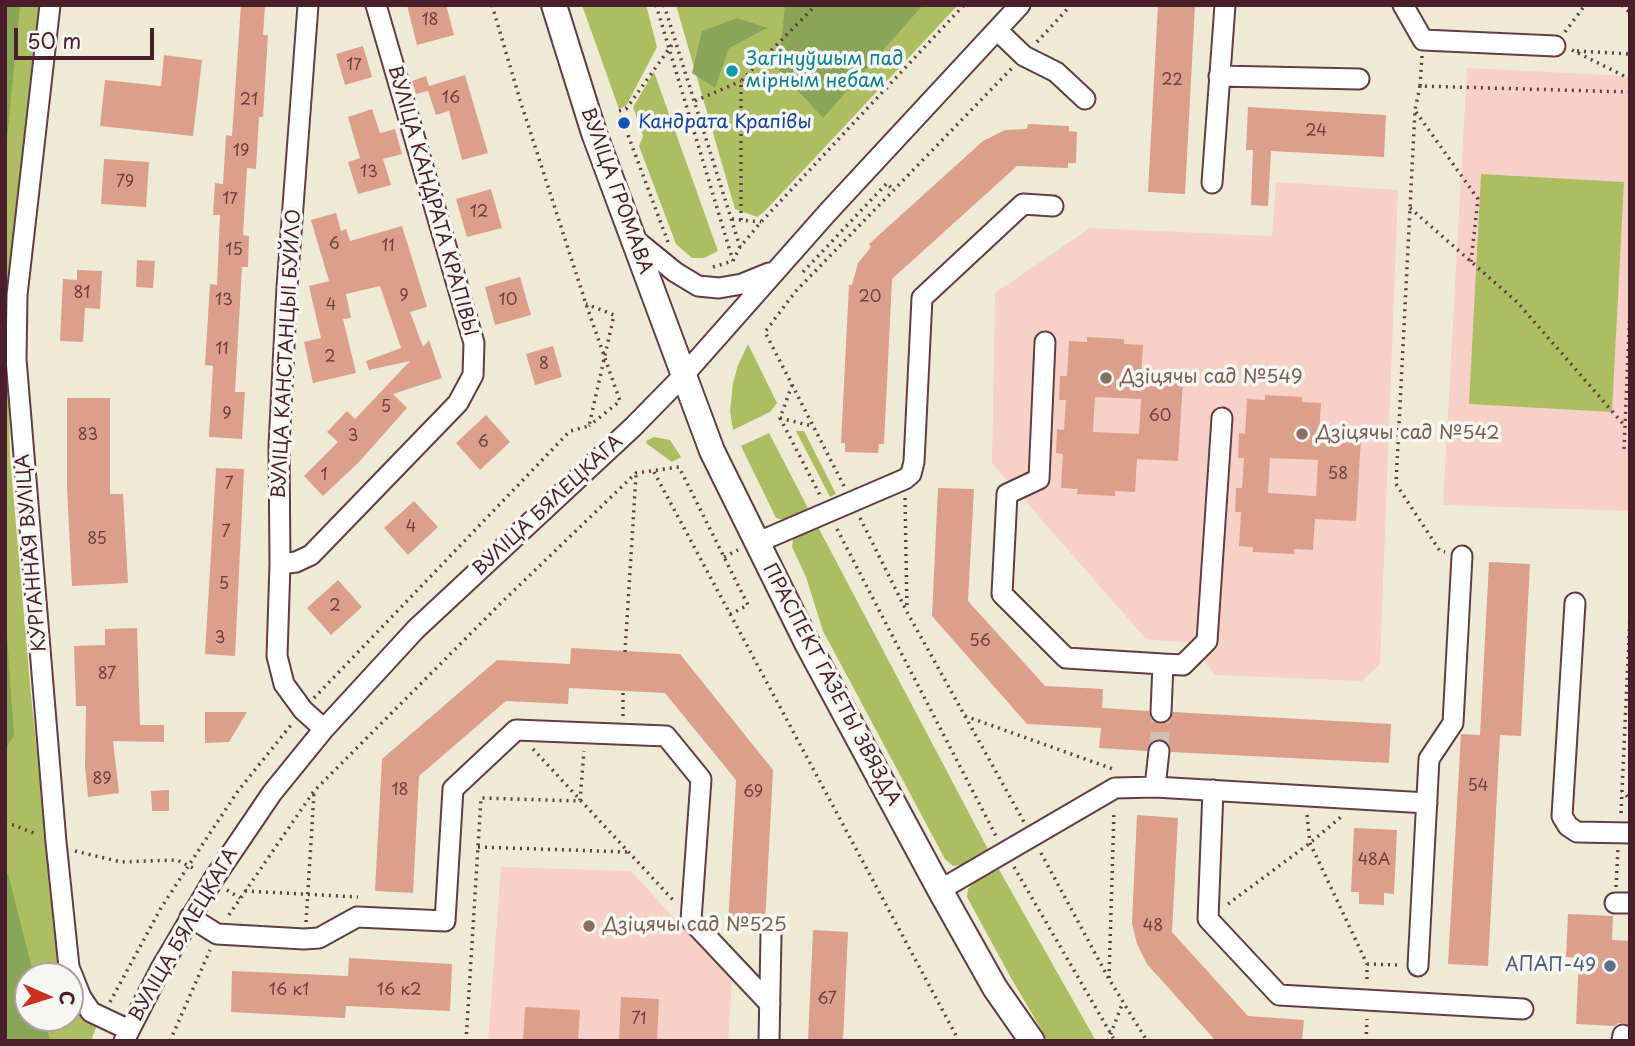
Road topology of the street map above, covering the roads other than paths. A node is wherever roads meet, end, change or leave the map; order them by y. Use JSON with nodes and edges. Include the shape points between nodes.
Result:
{"nodes":[{"id":1,"x":50,"y":5,"type":"edge"},
{"id":2,"x":308,"y":5,"type":"edge"},
{"id":3,"x":376,"y":5,"type":"edge"},
{"id":4,"x":554,"y":5,"type":"edge"},
{"id":5,"x":1020,"y":5,"type":"edge"},
{"id":6,"x":1224,"y":5,"type":"edge"},
{"id":7,"x":1403,"y":5,"type":"edge"},
{"id":8,"x":997,"y":30,"type":"junction"},
{"id":9,"x":1555,"y":46,"type":"road end"},
{"id":10,"x":1219,"y":76,"type":"junction"},
{"id":11,"x":1359,"y":79,"type":"dead end"},
{"id":12,"x":1085,"y":99,"type":"dead end"},
{"id":13,"x":1212,"y":183,"type":"dead end"},
{"id":14,"x":1052,"y":206,"type":"dead end"},
{"id":15,"x":632,"y":237,"type":"junction"},
{"id":16,"x":776,"y":270,"type":"junction"},
{"id":17,"x":1045,"y":342,"type":"dead end"},
{"id":18,"x":682,"y":376,"type":"junction"},
{"id":19,"x":1222,"y":418,"type":"dead end"},
{"id":20,"x":756,"y":542,"type":"junction"},
{"id":21,"x":1462,"y":555,"type":"road end"},
{"id":22,"x":280,"y":564,"type":"junction"},
{"id":23,"x":1575,"y":603,"type":"dead end"},
{"id":24,"x":1163,"y":664,"type":"junction"},
{"id":25,"x":1161,"y":712,"type":"tunnel mouth"},
{"id":26,"x":324,"y":729,"type":"junction"},
{"id":27,"x":1159,"y":751,"type":"tunnel mouth"},
{"id":28,"x":1155,"y":787,"type":"junction"},
{"id":29,"x":1213,"y":790,"type":"junction"},
{"id":30,"x":1427,"y":803,"type":"junction"},
{"id":31,"x":1625,"y":833,"type":"edge"},
{"id":32,"x":940,"y":890,"type":"junction"},
{"id":33,"x":190,"y":917,"type":"junction"},
{"id":34,"x":771,"y":935,"type":"dead end"},
{"id":35,"x":1418,"y":966,"type":"dead end"},
{"id":36,"x":770,"y":1004,"type":"junction"},
{"id":37,"x":1523,"y":1009,"type":"dead end"},
{"id":38,"x":127,"y":1035,"type":"edge"},
{"id":39,"x":1028,"y":1040,"type":"edge"},
{"id":40,"x":769,"y":1041,"type":"edge"}],
"edges":[{"from":1,"to":38,"type":"street","name":"КУРГАННАЯ ВУЛІЦА","via":[[17,295],[16,359],[69,967],[91,1012]]},
{"from":2,"to":22,"type":"street","name":"ВУЛІЦА КАНСТАНЦЫІ БУЙЛО","via":[[282,380]]},
{"from":3,"to":22,"type":"street","name":"ВУЛІЦА КАНДРАТА КРАПІВЫ","via":[[474,343],[473,374],[458,403],[310,555]]},
{"from":4,"to":15,"type":"main road","name":"ВУЛІЦА ГРОМАВА"},
{"from":5,"to":8,"type":"street","name":"ВУЛІЦА БЯЛЕЦКАГА"},
{"from":6,"to":10,"type":"street"},
{"from":7,"to":9,"type":"street","via":[[1423,40]]},
{"from":8,"to":12,"type":"street","via":[[1024,56],[1056,72]]},
{"from":8,"to":16,"type":"street","name":"ВУЛІЦА БЯЛЕЦКАГА"},
{"from":10,"to":11,"type":"street"},
{"from":10,"to":13,"type":"street"},
{"from":14,"to":20,"type":"street","via":[[1023,204],[922,298],[911,474]]},
{"from":15,"to":16,"type":"street","via":[[698,286],[742,284]]},
{"from":15,"to":18,"type":"main road","name":"ВУЛІЦА ГРОМАВА"},
{"from":16,"to":18,"type":"street","name":"ВУЛІЦА БЯЛЕЦКАГА"},
{"from":17,"to":24,"type":"street","via":[[1040,479],[1007,494],[1002,594],[1066,658]]},
{"from":18,"to":20,"type":"main road","name":"ПРАСПЕКТ ГАЗЕТЫ ЗВЯЗДА"},
{"from":18,"to":26,"type":"street","name":"ВУЛІЦА БЯЛЕЦКАГА","via":[[416,629]]},
{"from":19,"to":24,"type":"street","via":[[1207,641],[1183,665]]},
{"from":20,"to":32,"type":"main road","name":"ПРАСПЕКТ ГАЗЕТЫ ЗВЯЗДА"},
{"from":21,"to":30,"type":"street","via":[[1453,723],[1429,759]]},
{"from":22,"to":26,"type":"street","name":"ВУЛІЦА КАНСТАНЦЫІ БУЙЛО","via":[[277,656],[284,684]]},
{"from":23,"to":31,"type":"street","via":[[1562,816],[1577,832]]},
{"from":24,"to":25,"type":"street"},
{"from":26,"to":33,"type":"street","name":"ВУЛІЦА БЯЛЕЦКАГА","via":[[258,813]]},
{"from":27,"to":28,"type":"street"},
{"from":28,"to":29,"type":"street"},
{"from":28,"to":32,"type":"street","via":[[1119,780]]},
{"from":29,"to":30,"type":"street"},
{"from":29,"to":37,"type":"street","via":[[1208,919],[1279,995]]},
{"from":30,"to":35,"type":"street"},
{"from":32,"to":39,"type":"main road","name":"ПРАСПЕКТ ГАЗЕТЫ ЗВЯЗДА"},
{"from":33,"to":36,"type":"street","via":[[218,934],[304,939],[319,938],[357,917],[445,921],[453,789],[516,730],[667,736],[701,779],[691,920]]},
{"from":33,"to":38,"type":"street","name":"ВУЛІЦА БЯЛЕЦКАГА"},
{"from":34,"to":36,"type":"street"},
{"from":36,"to":40,"type":"street"}]}
